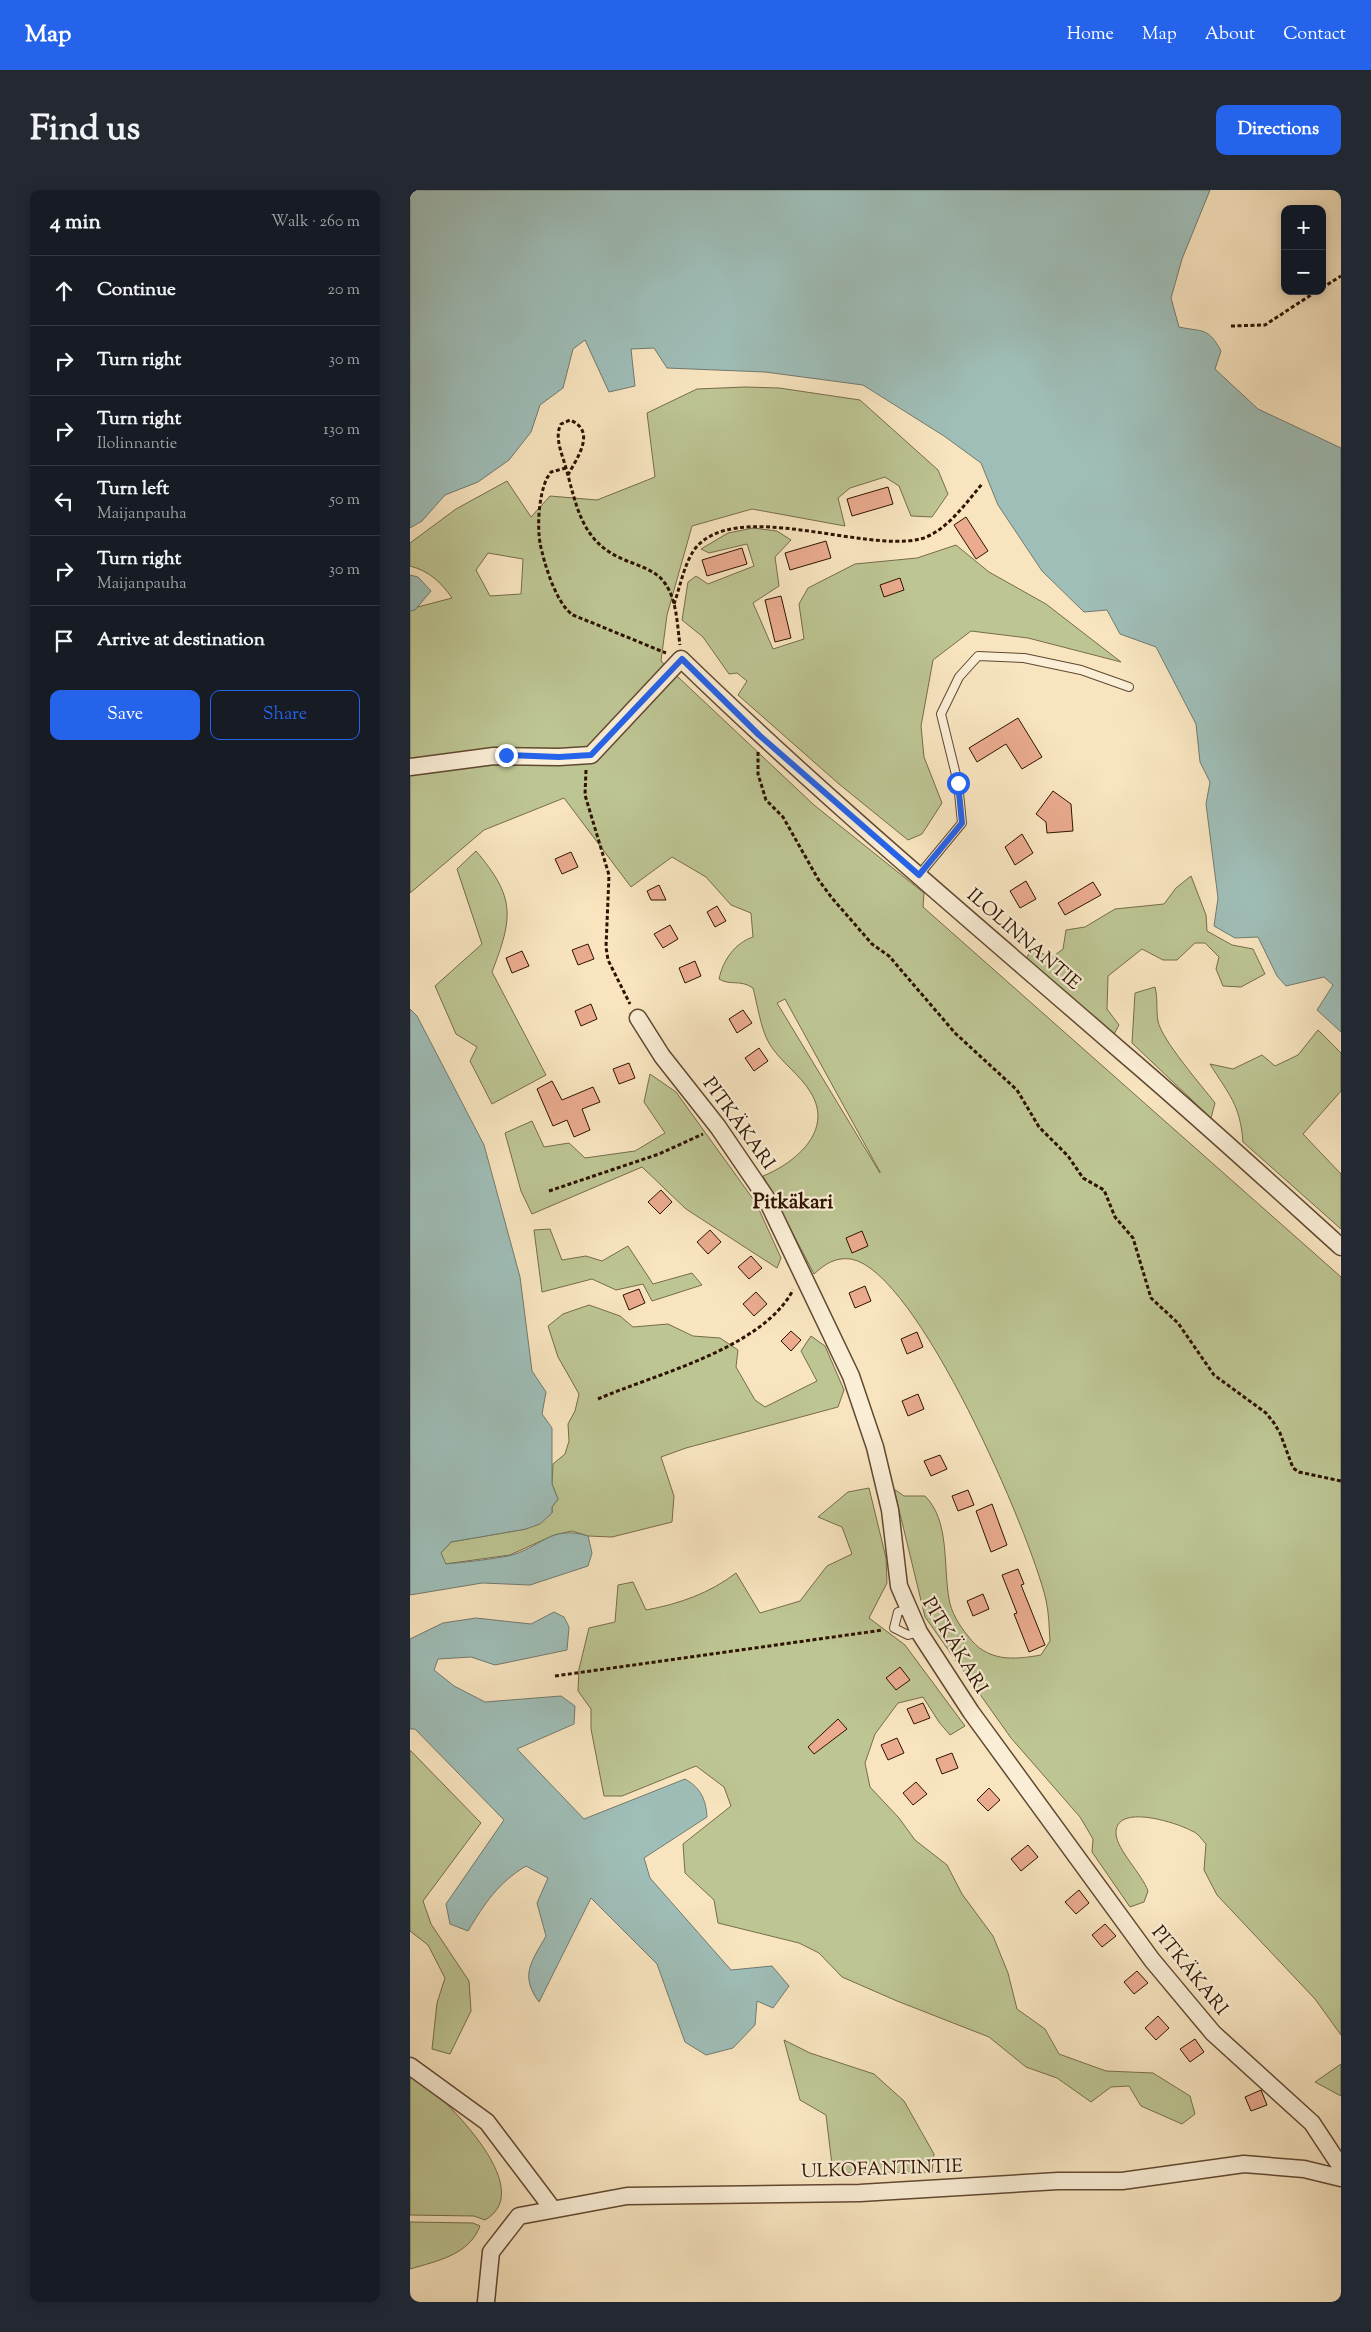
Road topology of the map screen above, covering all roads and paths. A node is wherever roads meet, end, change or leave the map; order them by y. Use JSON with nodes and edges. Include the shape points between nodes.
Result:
{"nodes":[{"id":1,"x":1341,"y":276,"type":"edge"},
{"id":2,"x":1326,"y":285,"type":"edge"},
{"id":3,"x":1311,"y":295,"type":"edge"},
{"id":4,"x":1231,"y":326,"type":"dead end"},
{"id":5,"x":566,"y":468,"type":"junction"},
{"id":6,"x":568,"y":475,"type":"junction"},
{"id":7,"x":982,"y":484,"type":"dead end"},
{"id":8,"x":674,"y":604,"type":"junction"},
{"id":9,"x":682,"y":659,"type":"junction"},
{"id":10,"x":1129,"y":687,"type":"dead end"},
{"id":11,"x":759,"y":735,"type":"junction"},
{"id":12,"x":591,"y":755,"type":"junction"},
{"id":13,"x":410,"y":767,"type":"edge"},
{"id":14,"x":919,"y":875,"type":"junction"},
{"id":15,"x":638,"y":1018,"type":"joint"},
{"id":16,"x":718,"y":1128,"type":"junction"},
{"id":17,"x":549,"y":1191,"type":"dead end"},
{"id":18,"x":1341,"y":1247,"type":"edge"},
{"id":19,"x":802,"y":1272,"type":"junction"},
{"id":20,"x":598,"y":1399,"type":"dead end"},
{"id":21,"x":1341,"y":1481,"type":"edge"},
{"id":22,"x":908,"y":1609,"type":"junction"},
{"id":23,"x":894,"y":1628,"type":"junction"},
{"id":24,"x":919,"y":1632,"type":"junction"},
{"id":25,"x":555,"y":1676,"type":"dead end"},
{"id":26,"x":410,"y":2066,"type":"edge"},
{"id":27,"x":1341,"y":2167,"type":"edge"},
{"id":28,"x":1341,"y":2178,"type":"edge"},
{"id":29,"x":552,"y":2208,"type":"junction"},
{"id":30,"x":486,"y":2302,"type":"edge"}],
"edges":[{"from":1,"to":2,"type":"path"},
{"from":3,"to":4,"type":"path","via":[[1265,325]]},
{"from":5,"to":6,"type":"path"},
{"from":5,"to":6,"type":"path","via":[[557,436],[564,421],[570,420],[581,428],[584,435],[580,452]]},
{"from":5,"to":9,"type":"path","via":[[552,472],[544,484],[539,524],[540,542],[561,604],[573,615]]},
{"from":6,"to":8,"type":"path","via":[[581,519],[590,536],[609,553],[656,574],[669,588]]},
{"from":7,"to":8,"type":"path","via":[[929,536],[904,541],[787,528],[722,531],[695,550]]},
{"from":8,"to":9,"type":"path"},
{"from":9,"to":11,"type":"street","name":"ILOLINNANTIE"},
{"from":9,"to":12,"type":"street"},
{"from":10,"to":14,"type":"lane","via":[[1080,670],[1024,658],[978,656],[959,677],[942,714],[958,783],[962,823]]},
{"from":11,"to":14,"type":"street","name":"ILOLINNANTIE"},
{"from":11,"to":21,"type":"path","via":[[757,766],[764,796],[782,817],[832,898],[872,944],[889,956],[955,1033],[1010,1083],[1039,1127],[1068,1156],[1083,1178],[1104,1190],[1115,1216],[1133,1238],[1151,1298],[1178,1323],[1214,1374],[1266,1413],[1280,1433],[1292,1468]]},
{"from":12,"to":13,"type":"street","via":[[494,756]]},
{"from":12,"to":15,"type":"path","via":[[585,774],[585,795],[609,875],[608,960]]},
{"from":14,"to":18,"type":"street","name":"ILOLINNANTIE"},
{"from":15,"to":16,"type":"street","name":"PITKÄKARI","via":[[662,1056]]},
{"from":16,"to":17,"type":"path","via":[[659,1154]]},
{"from":16,"to":19,"type":"street","name":"PITKÄKARI","via":[[765,1196]]},
{"from":19,"to":20,"type":"path","via":[[788,1299],[750,1332],[716,1354]]},
{"from":19,"to":22,"type":"street","name":"PITKÄKARI","via":[[858,1393],[875,1447],[890,1510],[899,1586]]},
{"from":22,"to":23,"type":"lane","via":[[898,1612]]},
{"from":22,"to":24,"type":"street","name":"PITKÄKARI"},
{"from":23,"to":24,"type":"lane","via":[[908,1635]]},
{"from":23,"to":25,"type":"path"},
{"from":24,"to":27,"type":"street","name":"PITKÄKARI","via":[[971,1712],[1152,1960],[1213,2033],[1312,2123]]},
{"from":26,"to":29,"type":"street","via":[[487,2122]]},
{"from":28,"to":29,"type":"street","name":"ULKOFANTINTIE","via":[[1304,2169],[1244,2164],[1122,2181],[1058,2181],[860,2193],[627,2196]]},
{"from":29,"to":30,"type":"street","name":"ULKOFANTINTIE","via":[[519,2216],[491,2252]]}]}
